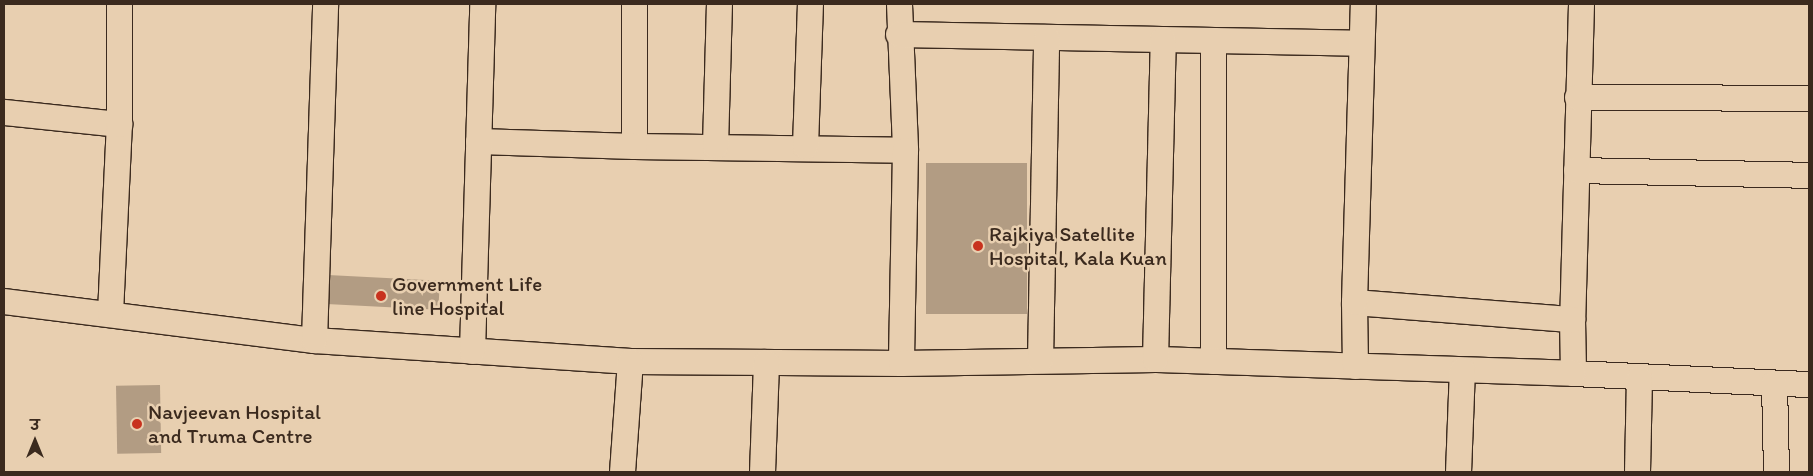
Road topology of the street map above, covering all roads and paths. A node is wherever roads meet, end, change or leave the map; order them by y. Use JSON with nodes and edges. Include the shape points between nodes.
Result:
{"nodes":[{"id":1,"x":120,"y":4,"type":"edge"},
{"id":2,"x":325,"y":4,"type":"edge"},
{"id":3,"x":482,"y":4,"type":"edge"},
{"id":4,"x":634,"y":4,"type":"edge"},
{"id":5,"x":719,"y":4,"type":"edge"},
{"id":6,"x":810,"y":4,"type":"edge"},
{"id":7,"x":899,"y":4,"type":"edge"},
{"id":8,"x":1363,"y":4,"type":"edge"},
{"id":9,"x":1581,"y":4,"type":"edge"},
{"id":10,"x":898,"y":34,"type":"junction"},
{"id":11,"x":1046,"y":37,"type":"junction"},
{"id":12,"x":1163,"y":39,"type":"junction"},
{"id":13,"x":1214,"y":40,"type":"junction"},
{"id":14,"x":1360,"y":43,"type":"junction"},
{"id":15,"x":1578,"y":97,"type":"junction"},
{"id":16,"x":1809,"y":98,"type":"edge"},
{"id":17,"x":4,"y":112,"type":"edge"},
{"id":18,"x":119,"y":124,"type":"junction"},
{"id":19,"x":478,"y":141,"type":"junction"},
{"id":20,"x":634,"y":146,"type":"junction"},
{"id":21,"x":715,"y":146,"type":"junction"},
{"id":22,"x":805,"y":146,"type":"junction"},
{"id":23,"x":905,"y":150,"type":"junction"},
{"id":24,"x":1576,"y":170,"type":"junction"},
{"id":25,"x":1809,"y":175,"type":"edge"},
{"id":26,"x":4,"y":301,"type":"edge"},
{"id":27,"x":1354,"y":302,"type":"junction"},
{"id":28,"x":110,"y":312,"type":"junction"},
{"id":29,"x":1572,"y":319,"type":"junction"},
{"id":30,"x":314,"y":340,"type":"junction"},
{"id":31,"x":472,"y":351,"type":"junction"},
{"id":32,"x":1155,"y":359,"type":"junction"},
{"id":33,"x":1040,"y":360,"type":"junction"},
{"id":34,"x":630,"y":361,"type":"junction"},
{"id":35,"x":1214,"y":361,"type":"junction"},
{"id":36,"x":766,"y":362,"type":"junction"},
{"id":37,"x":901,"y":363,"type":"junction"},
{"id":38,"x":1355,"y":366,"type":"junction"},
{"id":39,"x":1462,"y":370,"type":"junction"},
{"id":40,"x":1574,"y":373,"type":"junction"},
{"id":41,"x":1639,"y":378,"type":"junction"},
{"id":42,"x":1774,"y":384,"type":"junction"},
{"id":43,"x":1809,"y":384,"type":"edge"},
{"id":44,"x":622,"y":472,"type":"edge"},
{"id":45,"x":762,"y":472,"type":"edge"},
{"id":46,"x":1458,"y":472,"type":"edge"},
{"id":47,"x":1637,"y":472,"type":"edge"},
{"id":48,"x":1776,"y":472,"type":"edge"}],
"edges":[{"from":1,"to":18,"type":"street"},
{"from":2,"to":30,"type":"street"},
{"from":3,"to":19,"type":"street"},
{"from":4,"to":20,"type":"street"},
{"from":5,"to":21,"type":"street"},
{"from":6,"to":22,"type":"street"},
{"from":7,"to":10,"type":"street"},
{"from":8,"to":14,"type":"street"},
{"from":9,"to":15,"type":"street"},
{"from":10,"to":11,"type":"street"},
{"from":10,"to":23,"type":"street"},
{"from":11,"to":12,"type":"street"},
{"from":11,"to":33,"type":"street"},
{"from":12,"to":13,"type":"street"},
{"from":12,"to":32,"type":"street"},
{"from":13,"to":14,"type":"street"},
{"from":13,"to":35,"type":"street"},
{"from":14,"to":27,"type":"street"},
{"from":15,"to":16,"type":"street"},
{"from":15,"to":24,"type":"street"},
{"from":17,"to":18,"type":"street"},
{"from":18,"to":28,"type":"street"},
{"from":19,"to":20,"type":"street"},
{"from":19,"to":31,"type":"street"},
{"from":20,"to":21,"type":"street"},
{"from":21,"to":22,"type":"street"},
{"from":22,"to":23,"type":"street"},
{"from":23,"to":37,"type":"street"},
{"from":24,"to":25,"type":"street"},
{"from":24,"to":29,"type":"street"},
{"from":26,"to":28,"type":"street"},
{"from":27,"to":29,"type":"street"},
{"from":27,"to":38,"type":"street"},
{"from":28,"to":30,"type":"street"},
{"from":29,"to":40,"type":"street"},
{"from":30,"to":31,"type":"street"},
{"from":31,"to":34,"type":"street"},
{"from":32,"to":33,"type":"street"},
{"from":32,"to":35,"type":"street"},
{"from":33,"to":37,"type":"street"},
{"from":34,"to":36,"type":"street"},
{"from":34,"to":44,"type":"street"},
{"from":35,"to":38,"type":"street"},
{"from":36,"to":37,"type":"street"},
{"from":36,"to":45,"type":"street"},
{"from":38,"to":39,"type":"street"},
{"from":39,"to":40,"type":"street"},
{"from":39,"to":46,"type":"street"},
{"from":40,"to":41,"type":"street"},
{"from":41,"to":42,"type":"street"},
{"from":41,"to":47,"type":"street"},
{"from":42,"to":43,"type":"street"},
{"from":42,"to":48,"type":"street"}]}
